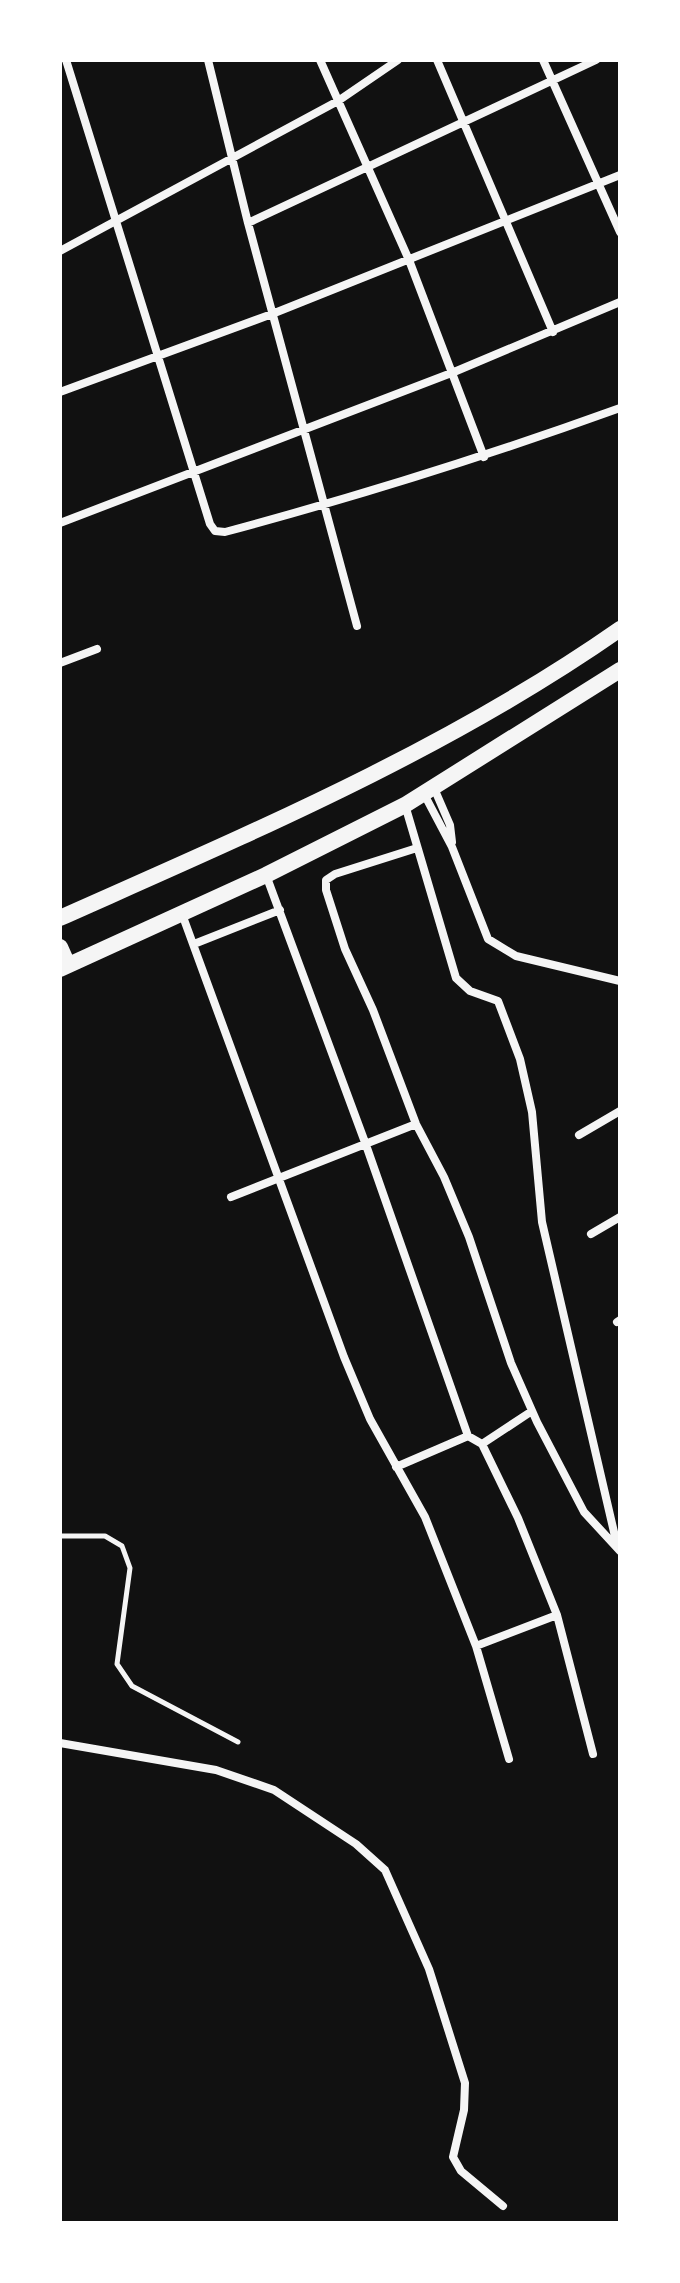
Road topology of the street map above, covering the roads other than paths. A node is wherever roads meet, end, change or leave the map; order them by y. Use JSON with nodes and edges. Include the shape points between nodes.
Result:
{"nodes":[{"id":1,"x":66,"y":60,"type":"edge"},
{"id":2,"x":208,"y":60,"type":"edge"},
{"id":3,"x":320,"y":60,"type":"edge"},
{"id":4,"x":398,"y":60,"type":"edge"},
{"id":5,"x":437,"y":60,"type":"edge"},
{"id":6,"x":543,"y":60,"type":"edge"},
{"id":7,"x":596,"y":60,"type":"edge"},
{"id":8,"x":552,"y":80,"type":"junction"},
{"id":9,"x":338,"y":101,"type":"junction"},
{"id":10,"x":463,"y":121,"type":"junction"},
{"id":11,"x":233,"y":157,"type":"junction"},
{"id":12,"x":366,"y":166,"type":"junction"},
{"id":13,"x":620,"y":175,"type":"edge"},
{"id":14,"x":599,"y":183,"type":"junction"},
{"id":15,"x":506,"y":220,"type":"junction"},
{"id":16,"x":116,"y":221,"type":"junction"},
{"id":17,"x":248,"y":223,"type":"junction"},
{"id":18,"x":620,"y":232,"type":"edge"},
{"id":19,"x":60,"y":251,"type":"edge"},
{"id":20,"x":409,"y":260,"type":"junction"},
{"id":21,"x":620,"y":302,"type":"edge"},
{"id":22,"x":272,"y":314,"type":"junction"},
{"id":23,"x":553,"y":332,"type":"junction"},
{"id":24,"x":158,"y":355,"type":"junction"},
{"id":25,"x":454,"y":372,"type":"junction"},
{"id":26,"x":60,"y":392,"type":"edge"},
{"id":27,"x":620,"y":408,"type":"edge"},
{"id":28,"x":303,"y":429,"type":"junction"},
{"id":29,"x":484,"y":457,"type":"junction"},
{"id":30,"x":195,"y":472,"type":"junction"},
{"id":31,"x":323,"y":506,"type":"junction"},
{"id":32,"x":60,"y":523,"type":"edge"},
{"id":33,"x":357,"y":626,"type":"dead end"},
{"id":34,"x":620,"y":629,"type":"edge"},
{"id":35,"x":97,"y":649,"type":"dead end"},
{"id":36,"x":60,"y":663,"type":"edge"},
{"id":37,"x":620,"y":670,"type":"edge"},
{"id":38,"x":429,"y":791,"type":"junction"},
{"id":39,"x":405,"y":805,"type":"junction"},
{"id":40,"x":417,"y":848,"type":"junction"},
{"id":41,"x":266,"y":875,"type":"junction"},
{"id":42,"x":280,"y":910,"type":"junction"},
{"id":43,"x":182,"y":913,"type":"junction"},
{"id":44,"x":60,"y":918,"type":"edge"},
{"id":45,"x":194,"y":944,"type":"junction"},
{"id":46,"x":60,"y":947,"type":"edge"},
{"id":47,"x":64,"y":967,"type":"edge"},
{"id":48,"x":620,"y":981,"type":"edge"},
{"id":49,"x":620,"y":1111,"type":"edge"},
{"id":50,"x":416,"y":1124,"type":"junction"},
{"id":51,"x":579,"y":1135,"type":"dead end"},
{"id":52,"x":366,"y":1145,"type":"junction"},
{"id":53,"x":278,"y":1180,"type":"junction"},
{"id":54,"x":231,"y":1197,"type":"dead end"},
{"id":55,"x":620,"y":1217,"type":"edge"},
{"id":56,"x":591,"y":1234,"type":"dead end"},
{"id":57,"x":532,"y":1411,"type":"junction"},
{"id":58,"x":468,"y":1436,"type":"junction"},
{"id":59,"x":482,"y":1444,"type":"junction"},
{"id":60,"x":396,"y":1467,"type":"junction"},
{"id":61,"x":60,"y":1536,"type":"edge"},
{"id":62,"x":618,"y":1549,"type":"edge"},
{"id":63,"x":557,"y":1615,"type":"junction"},
{"id":64,"x":476,"y":1646,"type":"junction"},
{"id":65,"x":238,"y":1742,"type":"dead end"},
{"id":66,"x":60,"y":1743,"type":"edge"},
{"id":67,"x":593,"y":1754,"type":"dead end"},
{"id":68,"x":509,"y":1759,"type":"dead end"},
{"id":69,"x":503,"y":2206,"type":"dead end"}],
"edges":[{"from":1,"to":16,"type":"street"},
{"from":2,"to":11,"type":"street"},
{"from":3,"to":9,"type":"street"},
{"from":4,"to":9,"type":"street"},
{"from":5,"to":10,"type":"street"},
{"from":6,"to":8,"type":"street"},
{"from":7,"to":8,"type":"street"},
{"from":8,"to":10,"type":"street"},
{"from":8,"to":14,"type":"street"},
{"from":9,"to":11,"type":"street"},
{"from":9,"to":12,"type":"street"},
{"from":10,"to":12,"type":"street"},
{"from":10,"to":15,"type":"street"},
{"from":11,"to":16,"type":"street"},
{"from":11,"to":17,"type":"street"},
{"from":12,"to":17,"type":"street"},
{"from":12,"to":20,"type":"street"},
{"from":13,"to":14,"type":"street"},
{"from":14,"to":15,"type":"street"},
{"from":14,"to":18,"type":"street"},
{"from":15,"to":20,"type":"street"},
{"from":15,"to":23,"type":"street"},
{"from":16,"to":19,"type":"street"},
{"from":16,"to":24,"type":"street"},
{"from":17,"to":22,"type":"street"},
{"from":20,"to":22,"type":"street"},
{"from":20,"to":25,"type":"street"},
{"from":21,"to":23,"type":"street"},
{"from":22,"to":24,"type":"street"},
{"from":22,"to":28,"type":"street"},
{"from":23,"to":25,"type":"street"},
{"from":24,"to":26,"type":"street"},
{"from":24,"to":30,"type":"street"},
{"from":25,"to":28,"type":"street"},
{"from":25,"to":29,"type":"street"},
{"from":27,"to":29,"type":"street"},
{"from":28,"to":30,"type":"street"},
{"from":28,"to":31,"type":"street"},
{"from":29,"to":31,"type":"street"},
{"from":30,"to":31,"type":"street","via":[[215,531]]},
{"from":30,"to":32,"type":"street"},
{"from":31,"to":33,"type":"street"},
{"from":34,"to":44,"type":"highway","via":[[460,731]]},
{"from":35,"to":36,"type":"street"},
{"from":37,"to":38,"type":"highway"},
{"from":38,"to":39,"type":"highway"},
{"from":38,"to":48,"type":"street","via":[[481,928],[498,948]]},
{"from":39,"to":40,"type":"street"},
{"from":39,"to":41,"type":"highway"},
{"from":40,"to":50,"type":"street","via":[[326,880],[345,949]]},
{"from":40,"to":62,"type":"street","via":[[456,978],[470,991],[498,1001],[520,1059],[542,1222]]},
{"from":41,"to":42,"type":"street"},
{"from":41,"to":43,"type":"highway"},
{"from":42,"to":45,"type":"street"},
{"from":42,"to":52,"type":"street"},
{"from":43,"to":45,"type":"street"},
{"from":43,"to":47,"type":"highway"},
{"from":45,"to":53,"type":"street"},
{"from":46,"to":47,"type":"highway"},
{"from":49,"to":51,"type":"street"},
{"from":50,"to":52,"type":"street"},
{"from":50,"to":57,"type":"street","via":[[469,1237]]},
{"from":52,"to":53,"type":"street"},
{"from":52,"to":58,"type":"street"},
{"from":53,"to":54,"type":"street"},
{"from":53,"to":60,"type":"street","via":[[344,1357]]},
{"from":55,"to":56,"type":"street"},
{"from":57,"to":59,"type":"street"},
{"from":57,"to":62,"type":"street","via":[[584,1512]]},
{"from":58,"to":59,"type":"street"},
{"from":58,"to":60,"type":"street"},
{"from":59,"to":63,"type":"street"},
{"from":60,"to":64,"type":"street","via":[[425,1517]]},
{"from":61,"to":65,"type":"lane","via":[[105,1536],[122,1546],[130,1568],[117,1664],[132,1686]]},
{"from":63,"to":64,"type":"street"},
{"from":63,"to":67,"type":"street"},
{"from":64,"to":68,"type":"street"},
{"from":66,"to":69,"type":"street","via":[[216,1770],[274,1790],[356,1844],[385,1870],[429,1969],[465,2083],[453,2157],[461,2171]]}]}
